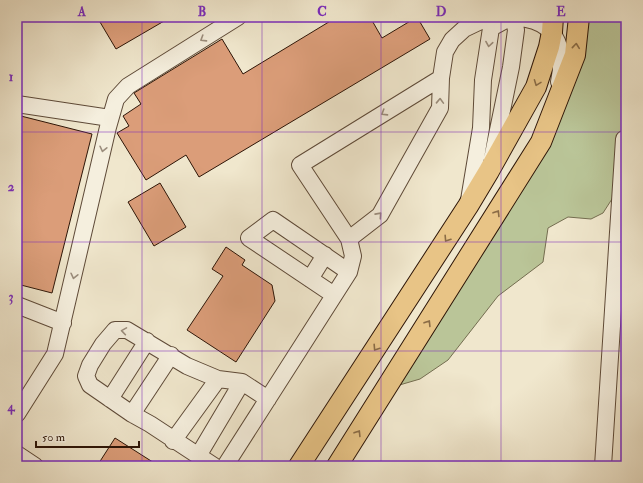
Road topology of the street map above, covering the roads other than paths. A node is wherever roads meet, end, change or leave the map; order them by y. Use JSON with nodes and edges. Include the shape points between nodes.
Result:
{"nodes":[{"id":1,"x":237,"y":17,"type":"edge"},
{"id":2,"x":497,"y":17,"type":"edge"},
{"id":3,"x":512,"y":17,"type":"edge"},
{"id":4,"x":516,"y":17,"type":"edge"},
{"id":5,"x":579,"y":17,"type":"edge"},
{"id":6,"x":553,"y":25,"type":"edge"},
{"id":7,"x":441,"y":78,"type":"junction"},
{"id":8,"x":17,"y":104,"type":"edge"},
{"id":9,"x":553,"y":112,"type":"junction"},
{"id":10,"x":110,"y":118,"type":"junction"},
{"id":11,"x":624,"y":139,"type":"dead end"},
{"id":12,"x":489,"y":171,"type":"junction"},
{"id":13,"x":468,"y":206,"type":"junction"},
{"id":14,"x":349,"y":239,"type":"junction"},
{"id":15,"x":325,"y":255,"type":"junction"},
{"id":16,"x":349,"y":272,"type":"junction"},
{"id":17,"x":310,"y":279,"type":"junction"},
{"id":18,"x":334,"y":295,"type":"junction"},
{"id":19,"x":17,"y":305,"type":"edge"},
{"id":20,"x":63,"y":323,"type":"junction"},
{"id":21,"x":147,"y":341,"type":"junction"},
{"id":22,"x":171,"y":355,"type":"junction"},
{"id":23,"x":218,"y":379,"type":"junction"},
{"id":24,"x":242,"y":382,"type":"junction"},
{"id":25,"x":110,"y":399,"type":"junction"},
{"id":26,"x":268,"y":399,"type":"junction"},
{"id":27,"x":17,"y":414,"type":"edge"},
{"id":28,"x":132,"y":414,"type":"junction"},
{"id":29,"x":173,"y":441,"type":"junction"},
{"id":30,"x":17,"y":454,"type":"edge"},
{"id":31,"x":198,"y":456,"type":"junction"},
{"id":32,"x":35,"y":466,"type":"edge"},
{"id":33,"x":214,"y":466,"type":"edge"},
{"id":34,"x":225,"y":466,"type":"edge"},
{"id":35,"x":299,"y":466,"type":"edge"},
{"id":36,"x":338,"y":466,"type":"edge"},
{"id":37,"x":602,"y":466,"type":"edge"}],
"edges":[{"from":1,"to":10,"type":"lane","one_way":true,"via":[[128,86],[116,99]]},
{"from":2,"to":7,"type":"lane","via":[[487,18],[464,29],[452,40],[444,52]]},
{"from":3,"to":12,"type":"lane","via":[[516,30]]},
{"from":3,"to":13,"type":"lane","one_way":true,"via":[[491,28],[483,80],[481,128]]},
{"from":4,"to":6,"type":"lane"},
{"from":9,"to":5,"type":"main road","one_way":true,"via":[[575,55]]},
{"from":6,"to":9,"type":"lane","via":[[562,67]]},
{"from":6,"to":12,"type":"main road","one_way":true,"via":[[549,48],[536,87]]},
{"from":14,"to":7,"type":"lane","one_way":true,"via":[[380,215],[392,195],[440,108]]},
{"from":7,"to":14,"type":"lane","one_way":true,"via":[[300,165]]},
{"from":8,"to":10,"type":"lane"},
{"from":36,"to":9,"type":"main road","one_way":true,"via":[[525,169],[541,142]]},
{"from":10,"to":20,"type":"lane","one_way":true},
{"from":11,"to":37,"type":"lane"},
{"from":12,"to":13,"type":"main road"},
{"from":13,"to":35,"type":"main road","one_way":true},
{"from":14,"to":16,"type":"lane","via":[[353,256]]},
{"from":15,"to":16,"type":"lane"},
{"from":15,"to":17,"type":"lane"},
{"from":15,"to":17,"type":"lane","via":[[273,220],[249,238]]},
{"from":16,"to":18,"type":"lane"},
{"from":17,"to":18,"type":"lane"},
{"from":18,"to":26,"type":"lane"},
{"from":19,"to":20,"type":"lane"},
{"from":20,"to":27,"type":"lane","via":[[55,354]]},
{"from":21,"to":22,"type":"lane"},
{"from":21,"to":25,"type":"lane"},
{"from":21,"to":25,"type":"lane","one_way":true,"via":[[127,330],[115,330],[100,349],[86,376],[90,385]]},
{"from":22,"to":23,"type":"lane","via":[[187,366]]},
{"from":22,"to":28,"type":"lane"},
{"from":23,"to":24,"type":"lane"},
{"from":23,"to":29,"type":"lane"},
{"from":24,"to":26,"type":"lane"},
{"from":24,"to":31,"type":"lane"},
{"from":25,"to":28,"type":"lane"},
{"from":26,"to":34,"type":"lane"},
{"from":28,"to":29,"type":"lane"},
{"from":29,"to":31,"type":"lane"},
{"from":30,"to":32,"type":"lane"},
{"from":31,"to":33,"type":"lane"}]}
